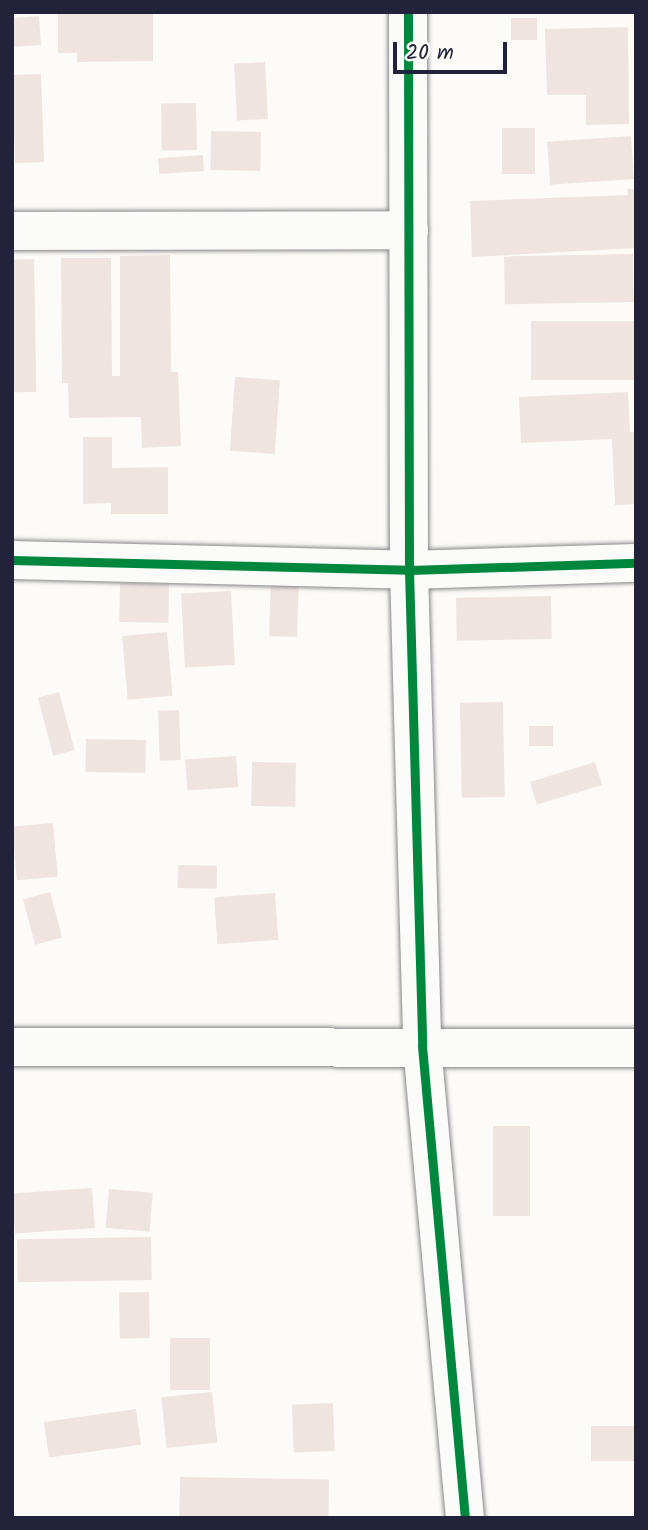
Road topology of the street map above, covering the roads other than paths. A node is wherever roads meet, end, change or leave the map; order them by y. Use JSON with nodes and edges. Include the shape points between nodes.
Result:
{"nodes":[{"id":1,"x":408,"y":12,"type":"edge"},
{"id":2,"x":409,"y":230,"type":"junction"},
{"id":3,"x":12,"y":231,"type":"edge"},
{"id":4,"x":12,"y":560,"type":"edge"},
{"id":5,"x":636,"y":563,"type":"edge"},
{"id":6,"x":409,"y":570,"type":"junction"},
{"id":7,"x":12,"y":1046,"type":"edge"},
{"id":8,"x":422,"y":1046,"type":"junction"},
{"id":9,"x":636,"y":1048,"type":"edge"},
{"id":10,"x":465,"y":1518,"type":"edge"}],
"edges":[{"from":1,"to":2,"type":"street"},
{"from":2,"to":3,"type":"street"},
{"from":2,"to":6,"type":"street"},
{"from":4,"to":6,"type":"street"},
{"from":5,"to":6,"type":"street"},
{"from":6,"to":8,"type":"street"},
{"from":7,"to":8,"type":"street"},
{"from":8,"to":9,"type":"street"},
{"from":8,"to":10,"type":"street"}]}
